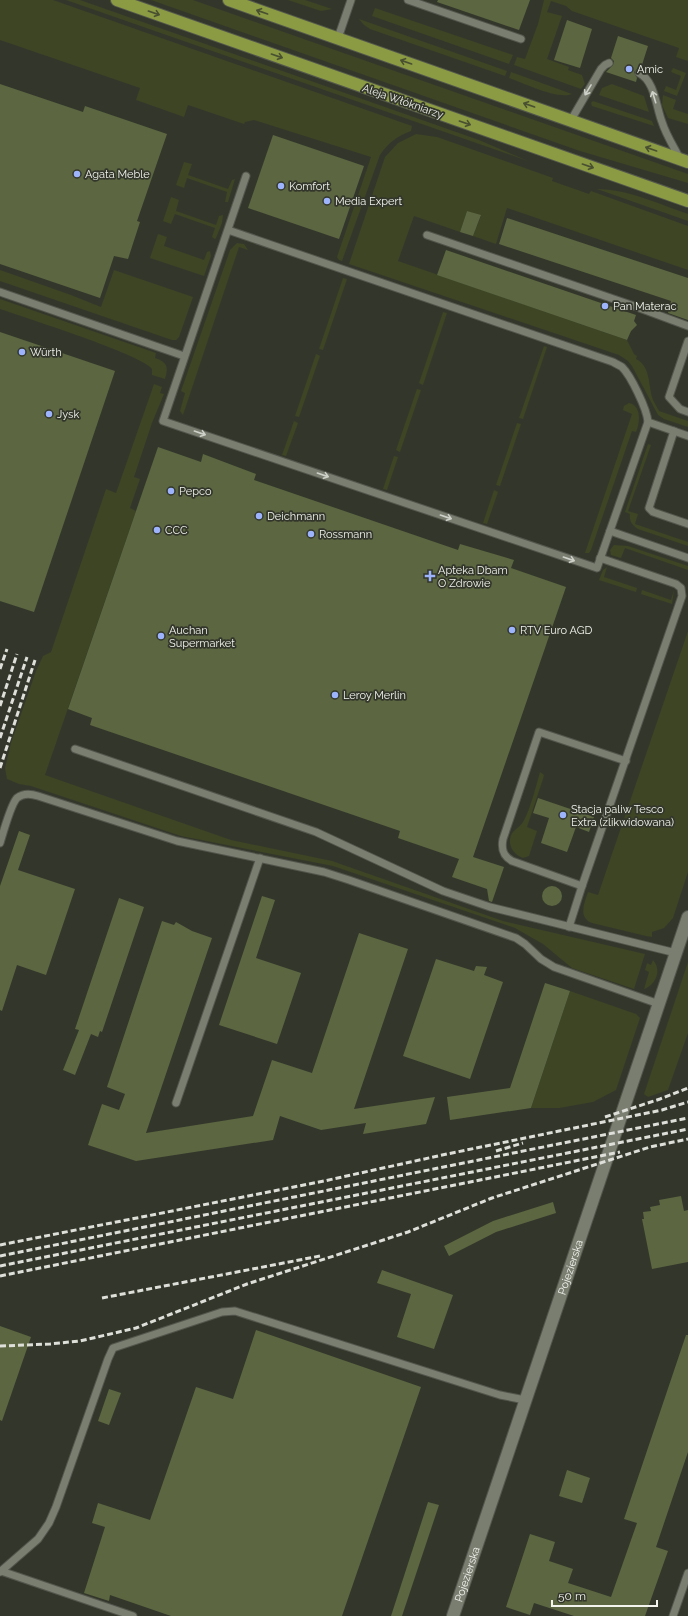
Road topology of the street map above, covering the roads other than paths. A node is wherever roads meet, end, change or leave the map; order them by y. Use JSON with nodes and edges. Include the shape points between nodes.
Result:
{"nodes":[{"id":1,"x":117,"y":0,"type":"edge"},
{"id":2,"x":229,"y":0,"type":"edge"},
{"id":3,"x":351,"y":0,"type":"edge"},
{"id":4,"x":408,"y":0,"type":"edge"},
{"id":5,"x":338,"y":38,"type":"junction"},
{"id":6,"x":521,"y":39,"type":"dead end"},
{"id":7,"x":609,"y":63,"type":"dead end"},
{"id":8,"x":639,"y":73,"type":"dead end"},
{"id":9,"x":571,"y":120,"type":"junction"},
{"id":10,"x":684,"y":160,"type":"edge"},
{"id":11,"x":246,"y":176,"type":"dead end"},
{"id":12,"x":688,"y":201,"type":"edge"},
{"id":13,"x":228,"y":230,"type":"junction"},
{"id":14,"x":426,"y":234,"type":"dead end"},
{"id":15,"x":0,"y":292,"type":"edge"},
{"id":16,"x":688,"y":326,"type":"edge"},
{"id":17,"x":688,"y":341,"type":"edge"},
{"id":18,"x":184,"y":356,"type":"junction"},
{"id":19,"x":688,"y":412,"type":"edge"},
{"id":20,"x":648,"y":422,"type":"junction"},
{"id":21,"x":674,"y":430,"type":"junction"},
{"id":22,"x":688,"y":436,"type":"edge"},
{"id":23,"x":688,"y":524,"type":"edge"},
{"id":24,"x":610,"y":531,"type":"junction"},
{"id":25,"x":600,"y":558,"type":"junction"},
{"id":26,"x":688,"y":558,"type":"edge"},
{"id":27,"x":75,"y":749,"type":"dead end"},
{"id":28,"x":626,"y":761,"type":"junction"},
{"id":29,"x":0,"y":843,"type":"edge"},
{"id":30,"x":260,"y":858,"type":"junction"},
{"id":31,"x":582,"y":886,"type":"junction"},
{"id":32,"x":688,"y":917,"type":"edge"},
{"id":33,"x":569,"y":927,"type":"junction"},
{"id":34,"x":676,"y":953,"type":"junction"},
{"id":35,"x":659,"y":1004,"type":"junction"},
{"id":36,"x":176,"y":1103,"type":"dead end"},
{"id":37,"x":525,"y":1400,"type":"junction"},
{"id":38,"x":0,"y":1572,"type":"edge"},
{"id":39,"x":688,"y":1572,"type":"edge"},
{"id":40,"x":133,"y":1616,"type":"edge"},
{"id":41,"x":453,"y":1616,"type":"edge"},
{"id":42,"x":673,"y":1616,"type":"edge"}],
"edges":[{"from":1,"to":12,"type":"main road","name":"Aleja Włókniarzy","one_way":true},
{"from":5,"to":2,"type":"main road","one_way":true},
{"from":3,"to":5,"type":"lane"},
{"from":4,"to":6,"type":"lane"},
{"from":9,"to":5,"type":"main road","one_way":true},
{"from":7,"to":9,"type":"lane","one_way":true,"via":[[601,69]]},
{"from":10,"to":8,"type":"lane","one_way":true,"via":[[662,124],[650,83]]},
{"from":10,"to":9,"type":"main road","one_way":true},
{"from":11,"to":13,"type":"lane"},
{"from":13,"to":18,"type":"lane"},
{"from":13,"to":20,"type":"lane","via":[[613,362],[628,374],[646,411]]},
{"from":14,"to":16,"type":"lane"},
{"from":15,"to":18,"type":"lane"},
{"from":17,"to":19,"type":"lane","via":[[669,397],[680,409]]},
{"from":18,"to":25,"type":"lane","one_way":true,"via":[[163,420],[597,568]]},
{"from":20,"to":21,"type":"lane"},
{"from":20,"to":24,"type":"lane"},
{"from":21,"to":22,"type":"lane"},
{"from":21,"to":23,"type":"lane","via":[[649,508],[653,512]]},
{"from":24,"to":25,"type":"lane"},
{"from":24,"to":26,"type":"lane"},
{"from":25,"to":28,"type":"lane","via":[[679,585],[682,592]]},
{"from":27,"to":33,"type":"lane","via":[[316,832],[444,891],[509,913]]},
{"from":28,"to":31,"type":"lane"},
{"from":28,"to":31,"type":"lane","via":[[539,732],[503,839],[502,851],[512,861]]},
{"from":29,"to":30,"type":"lane","via":[[17,798],[31,794],[177,841]]},
{"from":30,"to":35,"type":"lane","via":[[330,874],[516,938],[554,967]]},
{"from":30,"to":36,"type":"lane"},
{"from":31,"to":33,"type":"lane"},
{"from":32,"to":34,"type":"street","name":"Pojezierska"},
{"from":33,"to":34,"type":"lane"},
{"from":34,"to":35,"type":"street","name":"Pojezierska"},
{"from":35,"to":37,"type":"street","name":"Pojezierska"},
{"from":37,"to":38,"type":"lane","via":[[500,1395],[235,1311],[222,1312],[113,1348],[49,1523],[38,1539]]},
{"from":37,"to":41,"type":"street","name":"Pojezierska"},
{"from":38,"to":40,"type":"lane"},
{"from":39,"to":42,"type":"lane"}]}
